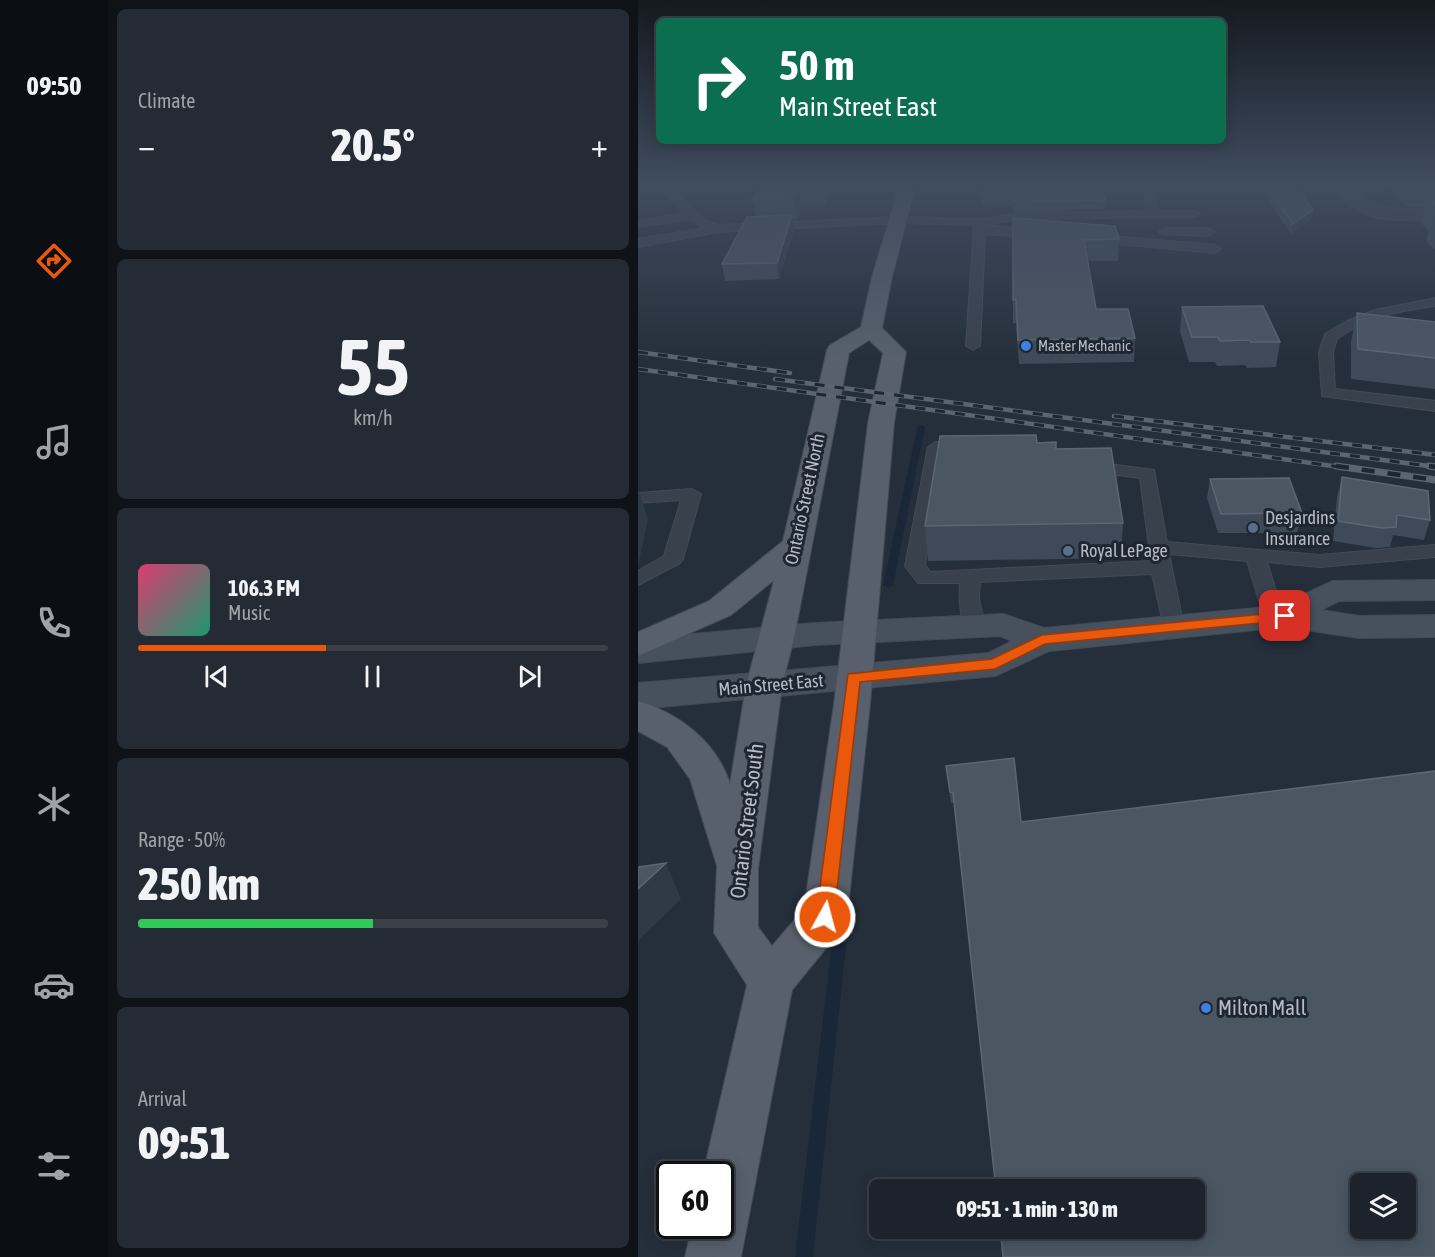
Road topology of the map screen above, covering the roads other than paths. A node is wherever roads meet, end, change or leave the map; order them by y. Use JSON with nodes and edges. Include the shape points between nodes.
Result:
{"nodes":[{"id":1,"x":892,"y":243,"type":"edge"},
{"id":2,"x":979,"y":243,"type":"edge"},
{"id":3,"x":1150,"y":243,"type":"edge"},
{"id":4,"x":1215,"y":249,"type":"dead end"},
{"id":5,"x":1436,"y":302,"type":"edge"},
{"id":6,"x":1340,"y":328,"type":"junction"},
{"id":7,"x":871,"y":330,"type":"junction"},
{"id":8,"x":1376,"y":332,"type":"edge"},
{"id":9,"x":973,"y":346,"type":"dead end"},
{"id":10,"x":1436,"y":406,"type":"edge"},
{"id":11,"x":983,"y":453,"type":"edge"},
{"id":12,"x":1066,"y":463,"type":"edge"},
{"id":13,"x":638,"y":498,"type":"edge"},
{"id":14,"x":794,"y":547,"type":"junction"},
{"id":15,"x":1436,"y":551,"type":"edge"},
{"id":16,"x":1255,"y":554,"type":"junction"},
{"id":17,"x":1160,"y":557,"type":"junction"},
{"id":18,"x":970,"y":577,"type":"junction"},
{"id":19,"x":638,"y":579,"type":"edge"},
{"id":20,"x":1436,"y":590,"type":"edge"},
{"id":21,"x":1279,"y":617,"type":"junction"},
{"id":22,"x":975,"y":626,"type":"junction"},
{"id":23,"x":1436,"y":626,"type":"edge"},
{"id":24,"x":1174,"y":627,"type":"junction"},
{"id":25,"x":858,"y":632,"type":"junction"},
{"id":26,"x":777,"y":638,"type":"junction"},
{"id":27,"x":1042,"y":640,"type":"junction"},
{"id":28,"x":638,"y":645,"type":"edge"},
{"id":29,"x":638,"y":651,"type":"edge"},
{"id":30,"x":853,"y":678,"type":"junction"},
{"id":31,"x":764,"y":686,"type":"junction"},
{"id":32,"x":638,"y":696,"type":"edge"},
{"id":33,"x":638,"y":714,"type":"edge"},
{"id":34,"x":737,"y":869,"type":"junction"},
{"id":35,"x":771,"y":981,"type":"junction"},
{"id":36,"x":713,"y":1243,"type":"edge"}],
"edges":[{"from":1,"to":7,"type":"main road"},
{"from":2,"to":9,"type":"lane"},
{"from":3,"to":4,"type":"lane"},
{"from":5,"to":6,"type":"lane"},
{"from":6,"to":8,"type":"lane"},
{"from":6,"to":10,"type":"lane","via":[[1330,338],[1326,352],[1327,393]]},
{"from":7,"to":14,"type":"main road","name":"Ontario Street North","via":[[838,350]]},
{"from":7,"to":25,"type":"main road","via":[[895,352],[881,423]]},
{"from":11,"to":18,"type":"lane","via":[[936,447],[915,566],[925,579]]},
{"from":12,"to":17,"type":"lane","via":[[1148,474]]},
{"from":13,"to":19,"type":"lane","via":[[692,494],[673,559]]},
{"from":14,"to":26,"type":"main road","name":"Ontario Street North"},
{"from":14,"to":28,"type":"main road","via":[[720,608]]},
{"from":15,"to":16,"type":"lane","via":[[1320,561]]},
{"from":16,"to":17,"type":"lane"},
{"from":16,"to":21,"type":"lane"},
{"from":17,"to":18,"type":"lane"},
{"from":17,"to":24,"type":"lane"},
{"from":18,"to":22,"type":"lane"},
{"from":20,"to":21,"type":"main road","name":"Main Street East","via":[[1333,591]]},
{"from":21,"to":23,"type":"main road","name":"Main Street East","via":[[1359,627]]},
{"from":21,"to":24,"type":"main road","name":"Main Street East"},
{"from":22,"to":25,"type":"main road","name":"Main Street East"},
{"from":22,"to":27,"type":"main road","name":"Main Street East","via":[[1003,625]]},
{"from":24,"to":27,"type":"main road","name":"Main Street East"},
{"from":25,"to":26,"type":"main road","name":"Main Street East"},
{"from":25,"to":30,"type":"main road"},
{"from":26,"to":29,"type":"main road","name":"Main Street East"},
{"from":26,"to":31,"type":"main road","name":"Ontario Street North"},
{"from":27,"to":30,"type":"main road","name":"Main Street East","via":[[995,664]]},
{"from":30,"to":31,"type":"main road","name":"Main Street East"},
{"from":30,"to":35,"type":"main road","via":[[825,917]]},
{"from":31,"to":32,"type":"main road","name":"Main Street East"},
{"from":31,"to":34,"type":"main road","name":"Ontario Street South"},
{"from":33,"to":34,"type":"main road","via":[[680,737],[708,774]]},
{"from":34,"to":35,"type":"main road","name":"Ontario Street South","via":[[736,933]]},
{"from":35,"to":36,"type":"main road"}]}
